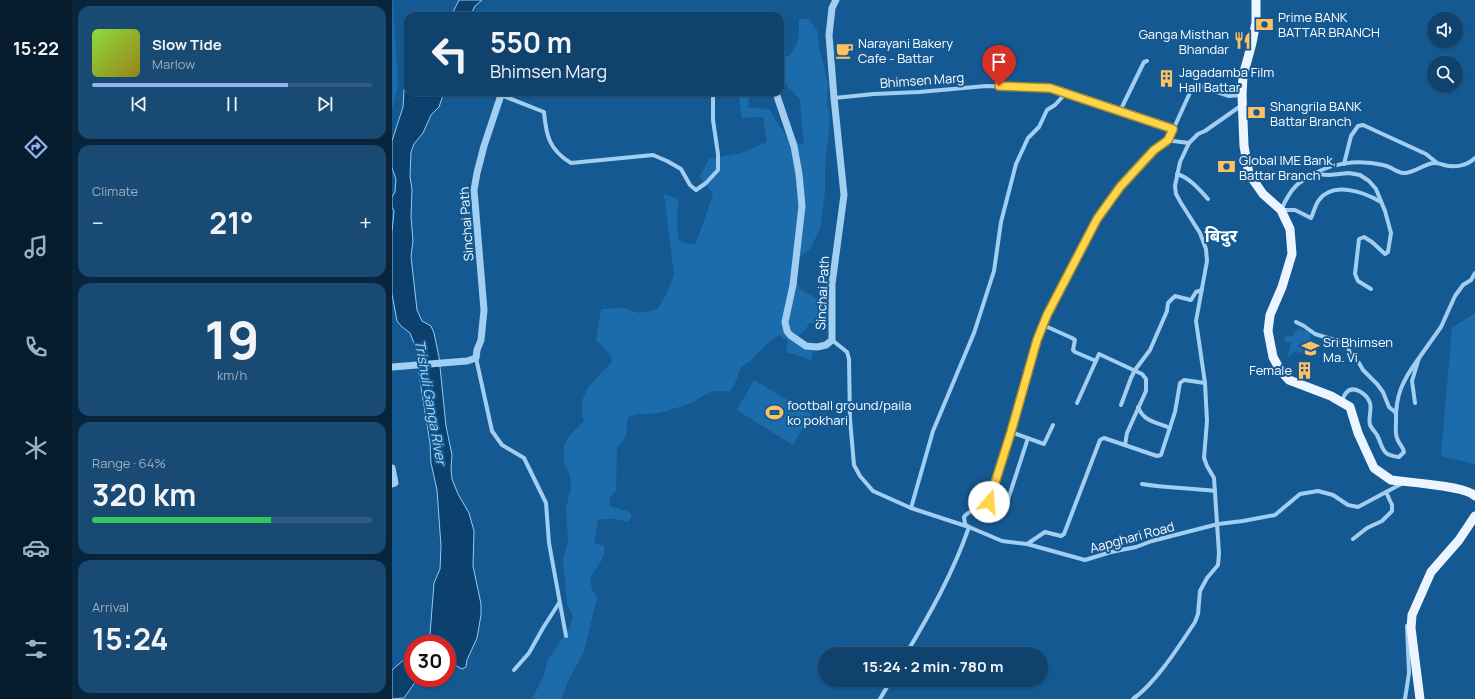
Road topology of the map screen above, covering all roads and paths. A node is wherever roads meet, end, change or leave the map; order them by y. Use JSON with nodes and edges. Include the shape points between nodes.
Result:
{"nodes":[{"id":1,"x":836,"y":0,"type":"edge"},
{"id":2,"x":1256,"y":0,"type":"edge"},
{"id":3,"x":1147,"y":61,"type":"dead end"},
{"id":4,"x":1065,"y":94,"type":"junction"},
{"id":5,"x":1242,"y":95,"type":"junction"},
{"id":6,"x":500,"y":96,"type":"edge"},
{"id":7,"x":508,"y":96,"type":"edge"},
{"id":8,"x":712,"y":96,"type":"edge"},
{"id":9,"x":777,"y":96,"type":"edge"},
{"id":10,"x":834,"y":98,"type":"junction"},
{"id":11,"x":1242,"y":105,"type":"junction"},
{"id":12,"x":1120,"y":111,"type":"junction"},
{"id":13,"x":1173,"y":129,"type":"junction"},
{"id":14,"x":1189,"y":143,"type":"junction"},
{"id":15,"x":1475,"y":158,"type":"edge"},
{"id":16,"x":1437,"y":162,"type":"junction"},
{"id":17,"x":1344,"y":164,"type":"junction"},
{"id":18,"x":1177,"y":174,"type":"junction"},
{"id":19,"x":1313,"y":174,"type":"junction"},
{"id":20,"x":1208,"y":199,"type":"dead end"},
{"id":21,"x":1381,"y":202,"type":"junction"},
{"id":22,"x":1281,"y":210,"type":"junction"},
{"id":23,"x":1475,"y":273,"type":"edge"},
{"id":24,"x":1371,"y":289,"type":"dead end"},
{"id":25,"x":1202,"y":290,"type":"junction"},
{"id":26,"x":1296,"y":322,"type":"dead end"},
{"id":27,"x":1043,"y":325,"type":"junction"},
{"id":28,"x":832,"y":340,"type":"junction"},
{"id":29,"x":476,"y":358,"type":"junction"},
{"id":30,"x":1419,"y":358,"type":"junction"},
{"id":31,"x":1096,"y":361,"type":"junction"},
{"id":32,"x":392,"y":367,"type":"edge"},
{"id":33,"x":1135,"y":370,"type":"junction"},
{"id":34,"x":1205,"y":383,"type":"junction"},
{"id":35,"x":1342,"y":402,"type":"junction"},
{"id":36,"x":1415,"y":402,"type":"dead end"},
{"id":37,"x":1077,"y":403,"type":"dead end"},
{"id":38,"x":1121,"y":405,"type":"dead end"},
{"id":39,"x":1138,"y":407,"type":"junction"},
{"id":40,"x":1395,"y":412,"type":"junction"},
{"id":41,"x":1053,"y":425,"type":"dead end"},
{"id":42,"x":1170,"y":428,"type":"junction"},
{"id":43,"x":1011,"y":432,"type":"junction"},
{"id":44,"x":1028,"y":438,"type":"junction"},
{"id":45,"x":1125,"y":446,"type":"junction"},
{"id":46,"x":392,"y":468,"type":"edge"},
{"id":47,"x":1404,"y":482,"type":"junction"},
{"id":48,"x":392,"y":484,"type":"edge"},
{"id":49,"x":1142,"y":484,"type":"dead end"},
{"id":50,"x":1215,"y":491,"type":"junction"},
{"id":51,"x":1386,"y":492,"type":"junction"},
{"id":52,"x":1475,"y":496,"type":"edge"},
{"id":53,"x":911,"y":508,"type":"junction"},
{"id":54,"x":1002,"y":515,"type":"dead end"},
{"id":55,"x":1475,"y":516,"type":"edge"},
{"id":56,"x":1218,"y":524,"type":"junction"},
{"id":57,"x":969,"y":527,"type":"junction"},
{"id":58,"x":1353,"y":539,"type":"dead end"},
{"id":59,"x":1027,"y":544,"type":"junction"},
{"id":60,"x":560,"y":602,"type":"junction"},
{"id":61,"x":1412,"y":614,"type":"junction"},
{"id":62,"x":566,"y":636,"type":"dead end"},
{"id":63,"x":910,"y":647,"type":"edge"},
{"id":64,"x":514,"y":670,"type":"dead end"},
{"id":65,"x":887,"y":687,"type":"edge"},
{"id":66,"x":880,"y":699,"type":"edge"},
{"id":67,"x":1132,"y":699,"type":"edge"},
{"id":68,"x":1405,"y":699,"type":"edge"},
{"id":69,"x":1420,"y":699,"type":"edge"}],
"edges":[{"from":1,"to":10,"type":"street","name":"Sinchai Path","via":[[832,8],[829,35]]},
{"from":2,"to":5,"type":"main road","via":[[1256,22],[1243,76]]},
{"from":3,"to":12,"type":"street","via":[[1144,62]]},
{"from":4,"to":10,"type":"street","name":"Bhimsen Marg","via":[[1050,88],[986,86]]},
{"from":4,"to":12,"type":"street","name":"Bhimsen Marg"},
{"from":4,"to":53,"type":"street","via":[[1047,110],[1039,127],[1028,138],[1016,164],[1002,222],[994,271],[974,333],[933,431]]},
{"from":5,"to":11,"type":"main road"},
{"from":5,"to":13,"type":"street","via":[[1229,96],[1193,86]]},
{"from":6,"to":29,"type":"street","name":"Sinchai Path","via":[[484,146],[474,190],[484,310]]},
{"from":7,"to":8,"type":"street","via":[[544,112],[546,133],[553,147],[562,158],[571,163],[653,156],[681,170],[696,190],[718,170]]},
{"from":9,"to":28,"type":"street","name":"Sinchai Path","via":[[794,146],[800,174],[802,206],[793,285],[785,322],[787,331],[806,346],[826,345]]},
{"from":10,"to":28,"type":"street","name":"Sinchai Path","via":[[844,195],[832,284]]},
{"from":11,"to":14,"type":"street","via":[[1198,134]]},
{"from":11,"to":22,"type":"main road","via":[[1248,174],[1263,194]]},
{"from":12,"to":13,"type":"street","name":"Bhimsen Marg"},
{"from":13,"to":14,"type":"street","via":[[1169,139],[1173,142]]},
{"from":13,"to":27,"type":"street","via":[[1168,140],[1154,150],[1120,187],[1097,219]]},
{"from":14,"to":18,"type":"street"},
{"from":15,"to":16,"type":"street","via":[[1458,166]]},
{"from":16,"to":17,"type":"street","via":[[1403,173],[1385,165],[1355,162]]},
{"from":16,"to":17,"type":"street","via":[[1426,154],[1363,125],[1358,126],[1351,136]]},
{"from":17,"to":19,"type":"street","via":[[1326,167]]},
{"from":18,"to":20,"type":"street","via":[[1196,186]]},
{"from":18,"to":25,"type":"street","via":[[1176,194],[1200,233],[1206,249],[1207,261]]},
{"from":19,"to":21,"type":"street","via":[[1360,175],[1376,189]]},
{"from":19,"to":22,"type":"street","via":[[1296,186]]},
{"from":21,"to":22,"type":"street","via":[[1362,193],[1333,190],[1319,200],[1311,218],[1295,210]]},
{"from":21,"to":24,"type":"street","via":[[1391,232],[1388,252],[1385,254],[1364,236],[1359,239],[1355,274],[1358,281]]},
{"from":22,"to":35,"type":"main road","via":[[1290,229],[1292,254],[1270,315],[1268,331],[1273,357],[1289,380]]},
{"from":23,"to":30,"type":"street","via":[[1455,296],[1441,327]]},
{"from":25,"to":33,"type":"street","via":[[1196,292],[1191,300],[1175,296],[1171,299],[1150,350]]},
{"from":25,"to":34,"type":"street","via":[[1196,321]]},
{"from":26,"to":40,"type":"street","via":[[1315,334],[1344,343],[1351,357],[1377,384],[1389,407]]},
{"from":27,"to":31,"type":"street","via":[[1075,340],[1073,350]]},
{"from":27,"to":43,"type":"street"},
{"from":28,"to":53,"type":"street","name":"Aapghari Road","via":[[847,352],[849,359],[849,406],[854,465],[873,491]]},
{"from":29,"to":32,"type":"street"},
{"from":29,"to":60,"type":"street","via":[[492,431],[502,445],[524,458],[546,503],[549,543]]},
{"from":30,"to":36,"type":"street","via":[[1412,381]]},
{"from":30,"to":40,"type":"street","via":[[1405,378]]},
{"from":31,"to":33,"type":"street","via":[[1099,354]]},
{"from":31,"to":37,"type":"street"},
{"from":33,"to":38,"type":"street"},
{"from":33,"to":39,"type":"street","via":[[1142,374],[1147,384]]},
{"from":34,"to":42,"type":"street","via":[[1181,381]]},
{"from":34,"to":50,"type":"street","via":[[1207,421],[1204,458],[1214,478]]},
{"from":35,"to":40,"type":"street","via":[[1346,393],[1351,390],[1358,390],[1365,396],[1370,403],[1370,424],[1389,456],[1399,456],[1404,452],[1396,436]]},
{"from":35,"to":47,"type":"main road","via":[[1350,407],[1358,433],[1374,468],[1390,480]]},
{"from":39,"to":42,"type":"street","via":[[1148,420]]},
{"from":39,"to":45,"type":"street"},
{"from":41,"to":44,"type":"street","via":[[1044,444]]},
{"from":42,"to":45,"type":"street","via":[[1161,455]]},
{"from":43,"to":44,"type":"street"},
{"from":43,"to":57,"type":"street","via":[[989,502],[964,517],[965,524]]},
{"from":44,"to":54,"type":"street"},
{"from":45,"to":59,"type":"street","via":[[1104,438],[1100,440],[1064,534],[1061,536],[1045,532]]},
{"from":46,"to":48,"type":"street","via":[[395,483]]},
{"from":47,"to":51,"type":"street"},
{"from":47,"to":52,"type":"main road","via":[[1452,487]]},
{"from":49,"to":50,"type":"street"},
{"from":50,"to":56,"type":"street"},
{"from":51,"to":56,"type":"street","name":"Aapghari Road","via":[[1358,507],[1333,495],[1318,492],[1300,494],[1275,515]]},
{"from":51,"to":58,"type":"street","via":[[1392,511],[1382,521],[1366,528]]},
{"from":53,"to":57,"type":"street","name":"Aapghari Road"},
{"from":55,"to":61,"type":"main road","via":[[1432,572]]},
{"from":56,"to":59,"type":"street","name":"Aapghari Road","via":[[1085,560]]},
{"from":56,"to":67,"type":"street","via":[[1218,565],[1200,591],[1195,622],[1157,674],[1140,694]]},
{"from":57,"to":59,"type":"street","name":"Aapghari Road","via":[[1002,540]]},
{"from":57,"to":63,"type":"street","via":[[947,582]]},
{"from":60,"to":62,"type":"street"},
{"from":60,"to":64,"type":"street","via":[[529,653]]},
{"from":61,"to":68,"type":"street","via":[[1407,627],[1409,673]]},
{"from":61,"to":69,"type":"main road","via":[[1411,628]]},
{"from":65,"to":66,"type":"street"}]}
